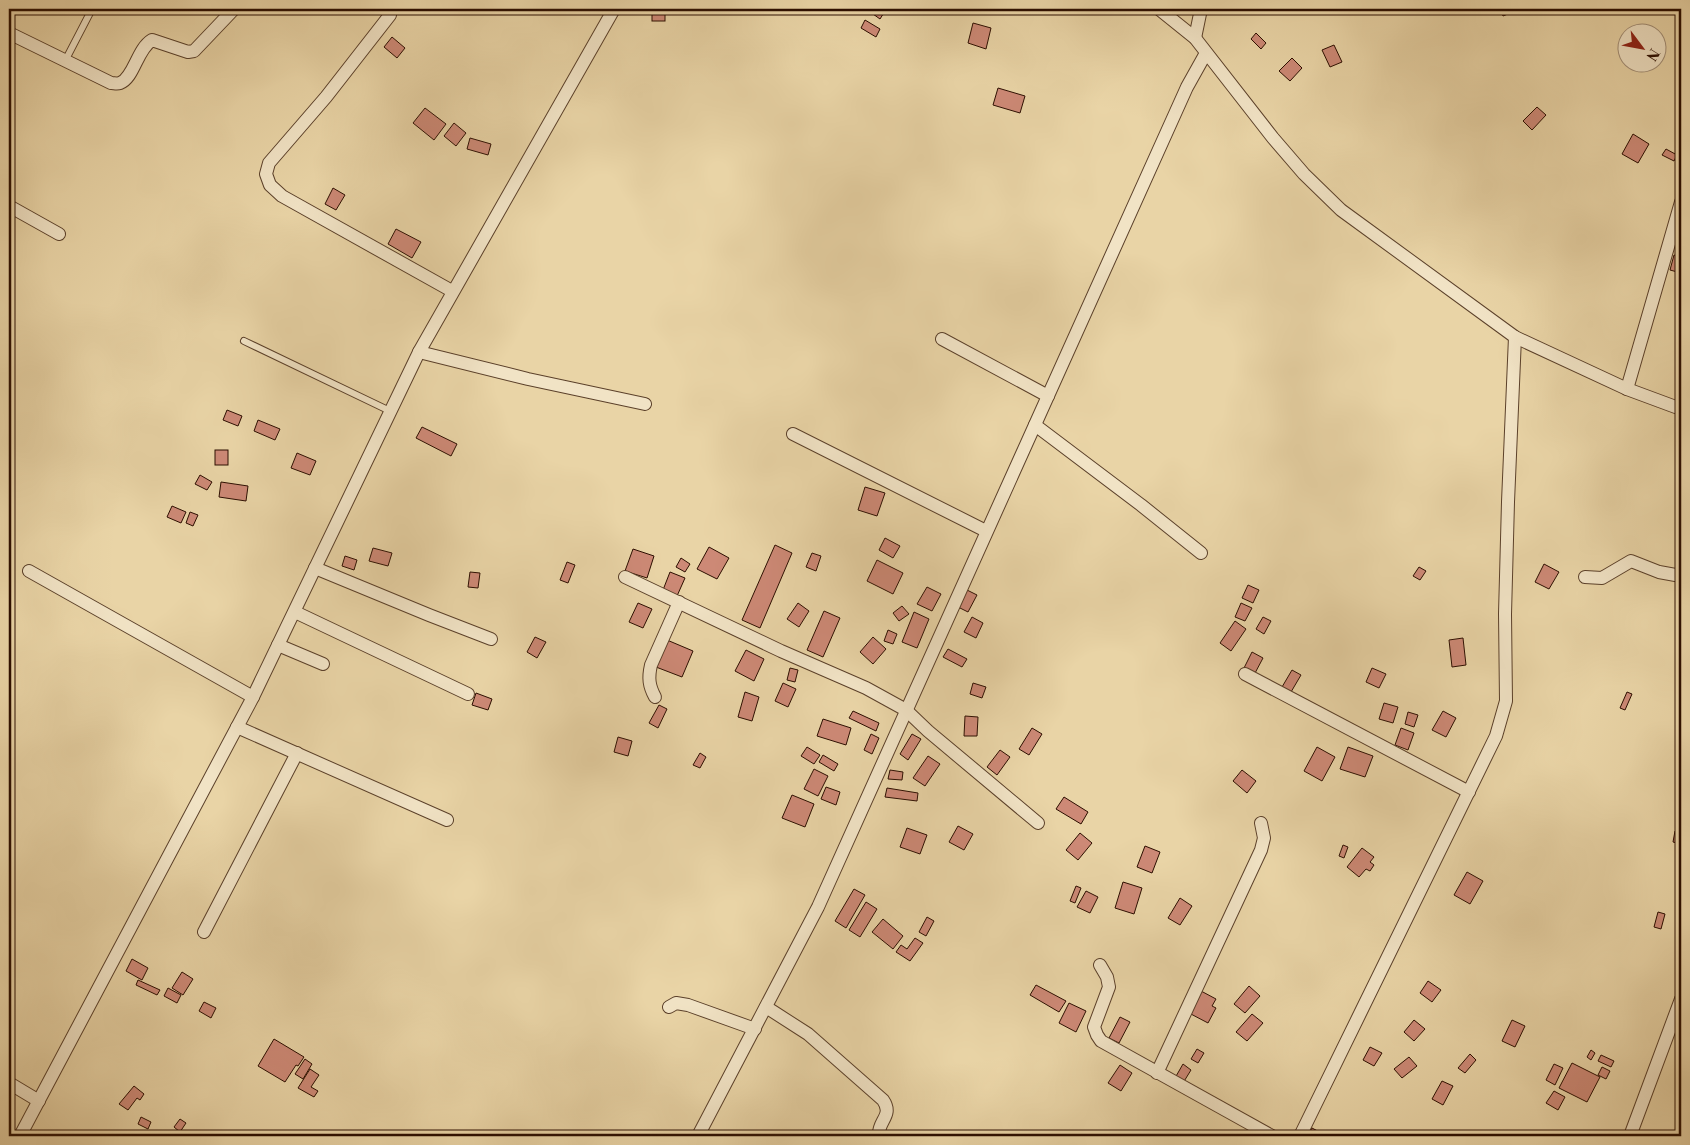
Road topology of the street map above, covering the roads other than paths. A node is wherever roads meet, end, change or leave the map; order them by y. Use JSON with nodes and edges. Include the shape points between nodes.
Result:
{"nodes":[{"id":1,"x":92,"y":9,"type":"edge"},
{"id":2,"x":234,"y":9,"type":"edge"},
{"id":3,"x":614,"y":9,"type":"edge"},
{"id":4,"x":1159,"y":9,"type":"edge"},
{"id":5,"x":1201,"y":9,"type":"edge"},
{"id":6,"x":390,"y":15,"type":"dead end"},
{"id":7,"x":9,"y":33,"type":"edge"},
{"id":8,"x":1194,"y":38,"type":"junction"},
{"id":9,"x":1206,"y":53,"type":"junction"},
{"id":10,"x":65,"y":61,"type":"junction"},
{"id":11,"x":1681,"y":202,"type":"edge"},
{"id":12,"x":9,"y":206,"type":"edge"},
{"id":13,"x":59,"y":234,"type":"dead end"},
{"id":14,"x":452,"y":291,"type":"junction"},
{"id":15,"x":1515,"y":337,"type":"junction"},
{"id":16,"x":942,"y":339,"type":"dead end"},
{"id":17,"x":244,"y":341,"type":"dead end"},
{"id":18,"x":419,"y":352,"type":"junction"},
{"id":19,"x":1627,"y":389,"type":"junction"},
{"id":20,"x":1048,"y":396,"type":"junction"},
{"id":21,"x":645,"y":404,"type":"dead end"},
{"id":22,"x":1681,"y":409,"type":"edge"},
{"id":23,"x":390,"y":410,"type":"junction"},
{"id":24,"x":1035,"y":424,"type":"junction"},
{"id":25,"x":793,"y":434,"type":"dead end"},
{"id":26,"x":986,"y":531,"type":"junction"},
{"id":27,"x":1200,"y":553,"type":"dead end"},
{"id":28,"x":315,"y":568,"type":"junction"},
{"id":29,"x":29,"y":571,"type":"dead end"},
{"id":30,"x":1681,"y":576,"type":"edge"},
{"id":31,"x":625,"y":577,"type":"dead end"},
{"id":32,"x":1585,"y":577,"type":"dead end"},
{"id":33,"x":678,"y":602,"type":"junction"},
{"id":34,"x":295,"y":612,"type":"junction"},
{"id":35,"x":491,"y":638,"type":"dead end"},
{"id":36,"x":278,"y":645,"type":"junction"},
{"id":37,"x":323,"y":664,"type":"dead end"},
{"id":38,"x":1245,"y":674,"type":"dead end"},
{"id":39,"x":468,"y":694,"type":"dead end"},
{"id":40,"x":253,"y":697,"type":"junction"},
{"id":41,"x":656,"y":697,"type":"dead end"},
{"id":42,"x":906,"y":710,"type":"junction"},
{"id":43,"x":237,"y":727,"type":"junction"},
{"id":44,"x":297,"y":753,"type":"junction"},
{"id":45,"x":1469,"y":792,"type":"junction"},
{"id":46,"x":447,"y":820,"type":"dead end"},
{"id":47,"x":1038,"y":823,"type":"dead end"},
{"id":48,"x":1261,"y":823,"type":"dead end"},
{"id":49,"x":204,"y":932,"type":"dead end"},
{"id":50,"x":1100,"y":965,"type":"dead end"},
{"id":51,"x":1681,"y":999,"type":"edge"},
{"id":52,"x":669,"y":1007,"type":"dead end"},
{"id":53,"x":766,"y":1007,"type":"junction"},
{"id":54,"x":755,"y":1029,"type":"junction"},
{"id":55,"x":1156,"y":1073,"type":"junction"},
{"id":56,"x":9,"y":1083,"type":"edge"},
{"id":57,"x":39,"y":1101,"type":"junction"},
{"id":58,"x":20,"y":1136,"type":"edge"},
{"id":59,"x":698,"y":1136,"type":"edge"},
{"id":60,"x":879,"y":1136,"type":"edge"},
{"id":61,"x":1272,"y":1136,"type":"edge"},
{"id":62,"x":1300,"y":1136,"type":"edge"},
{"id":63,"x":1630,"y":1136,"type":"edge"}],
"edges":[{"from":1,"to":10,"type":"lane"},
{"from":2,"to":10,"type":"street","via":[[194,51],[152,40],[145,44],[126,78],[119,83],[111,83]]},
{"from":3,"to":14,"type":"street"},
{"from":4,"to":8,"type":"street"},
{"from":5,"to":8,"type":"street"},
{"from":6,"to":14,"type":"street","via":[[269,163],[266,174],[270,185],[282,196]]},
{"from":7,"to":10,"type":"street"},
{"from":8,"to":9,"type":"street"},
{"from":9,"to":15,"type":"street","via":[[1273,138],[1341,210]]},
{"from":9,"to":20,"type":"street","via":[[1187,87]]},
{"from":11,"to":19,"type":"street"},
{"from":12,"to":13,"type":"street"},
{"from":14,"to":18,"type":"street"},
{"from":15,"to":19,"type":"street"},
{"from":15,"to":45,"type":"street","via":[[1505,604],[1506,701],[1496,736]]},
{"from":16,"to":20,"type":"street"},
{"from":17,"to":23,"type":"lane"},
{"from":18,"to":21,"type":"street"},
{"from":18,"to":23,"type":"street"},
{"from":19,"to":22,"type":"street"},
{"from":20,"to":24,"type":"street"},
{"from":23,"to":28,"type":"street"},
{"from":24,"to":26,"type":"street"},
{"from":24,"to":27,"type":"street"},
{"from":25,"to":26,"type":"street"},
{"from":26,"to":42,"type":"street"},
{"from":28,"to":34,"type":"street"},
{"from":28,"to":35,"type":"street"},
{"from":29,"to":40,"type":"street"},
{"from":30,"to":32,"type":"street","via":[[1631,561],[1602,578]]},
{"from":31,"to":33,"type":"street"},
{"from":33,"to":41,"type":"street","via":[[651,665],[650,688]]},
{"from":33,"to":42,"type":"street","via":[[866,688]]},
{"from":34,"to":36,"type":"street"},
{"from":34,"to":39,"type":"street"},
{"from":36,"to":37,"type":"street"},
{"from":36,"to":40,"type":"street"},
{"from":38,"to":45,"type":"street"},
{"from":40,"to":43,"type":"street"},
{"from":42,"to":47,"type":"street"},
{"from":42,"to":53,"type":"street","via":[[818,907]]},
{"from":43,"to":44,"type":"street"},
{"from":43,"to":57,"type":"street"},
{"from":44,"to":46,"type":"street"},
{"from":44,"to":49,"type":"street"},
{"from":45,"to":62,"type":"street"},
{"from":48,"to":55,"type":"street","via":[[1264,838],[1261,850]]},
{"from":50,"to":55,"type":"street","via":[[1109,987],[1094,1027],[1097,1036],[1108,1046]]},
{"from":51,"to":63,"type":"street"},
{"from":52,"to":54,"type":"street","via":[[676,1003],[688,1005]]},
{"from":53,"to":54,"type":"street"},
{"from":53,"to":60,"type":"street","via":[[808,1034],[883,1100],[887,1113]]},
{"from":54,"to":59,"type":"street"},
{"from":55,"to":61,"type":"street"},
{"from":56,"to":57,"type":"street"},
{"from":57,"to":58,"type":"street"}]}
